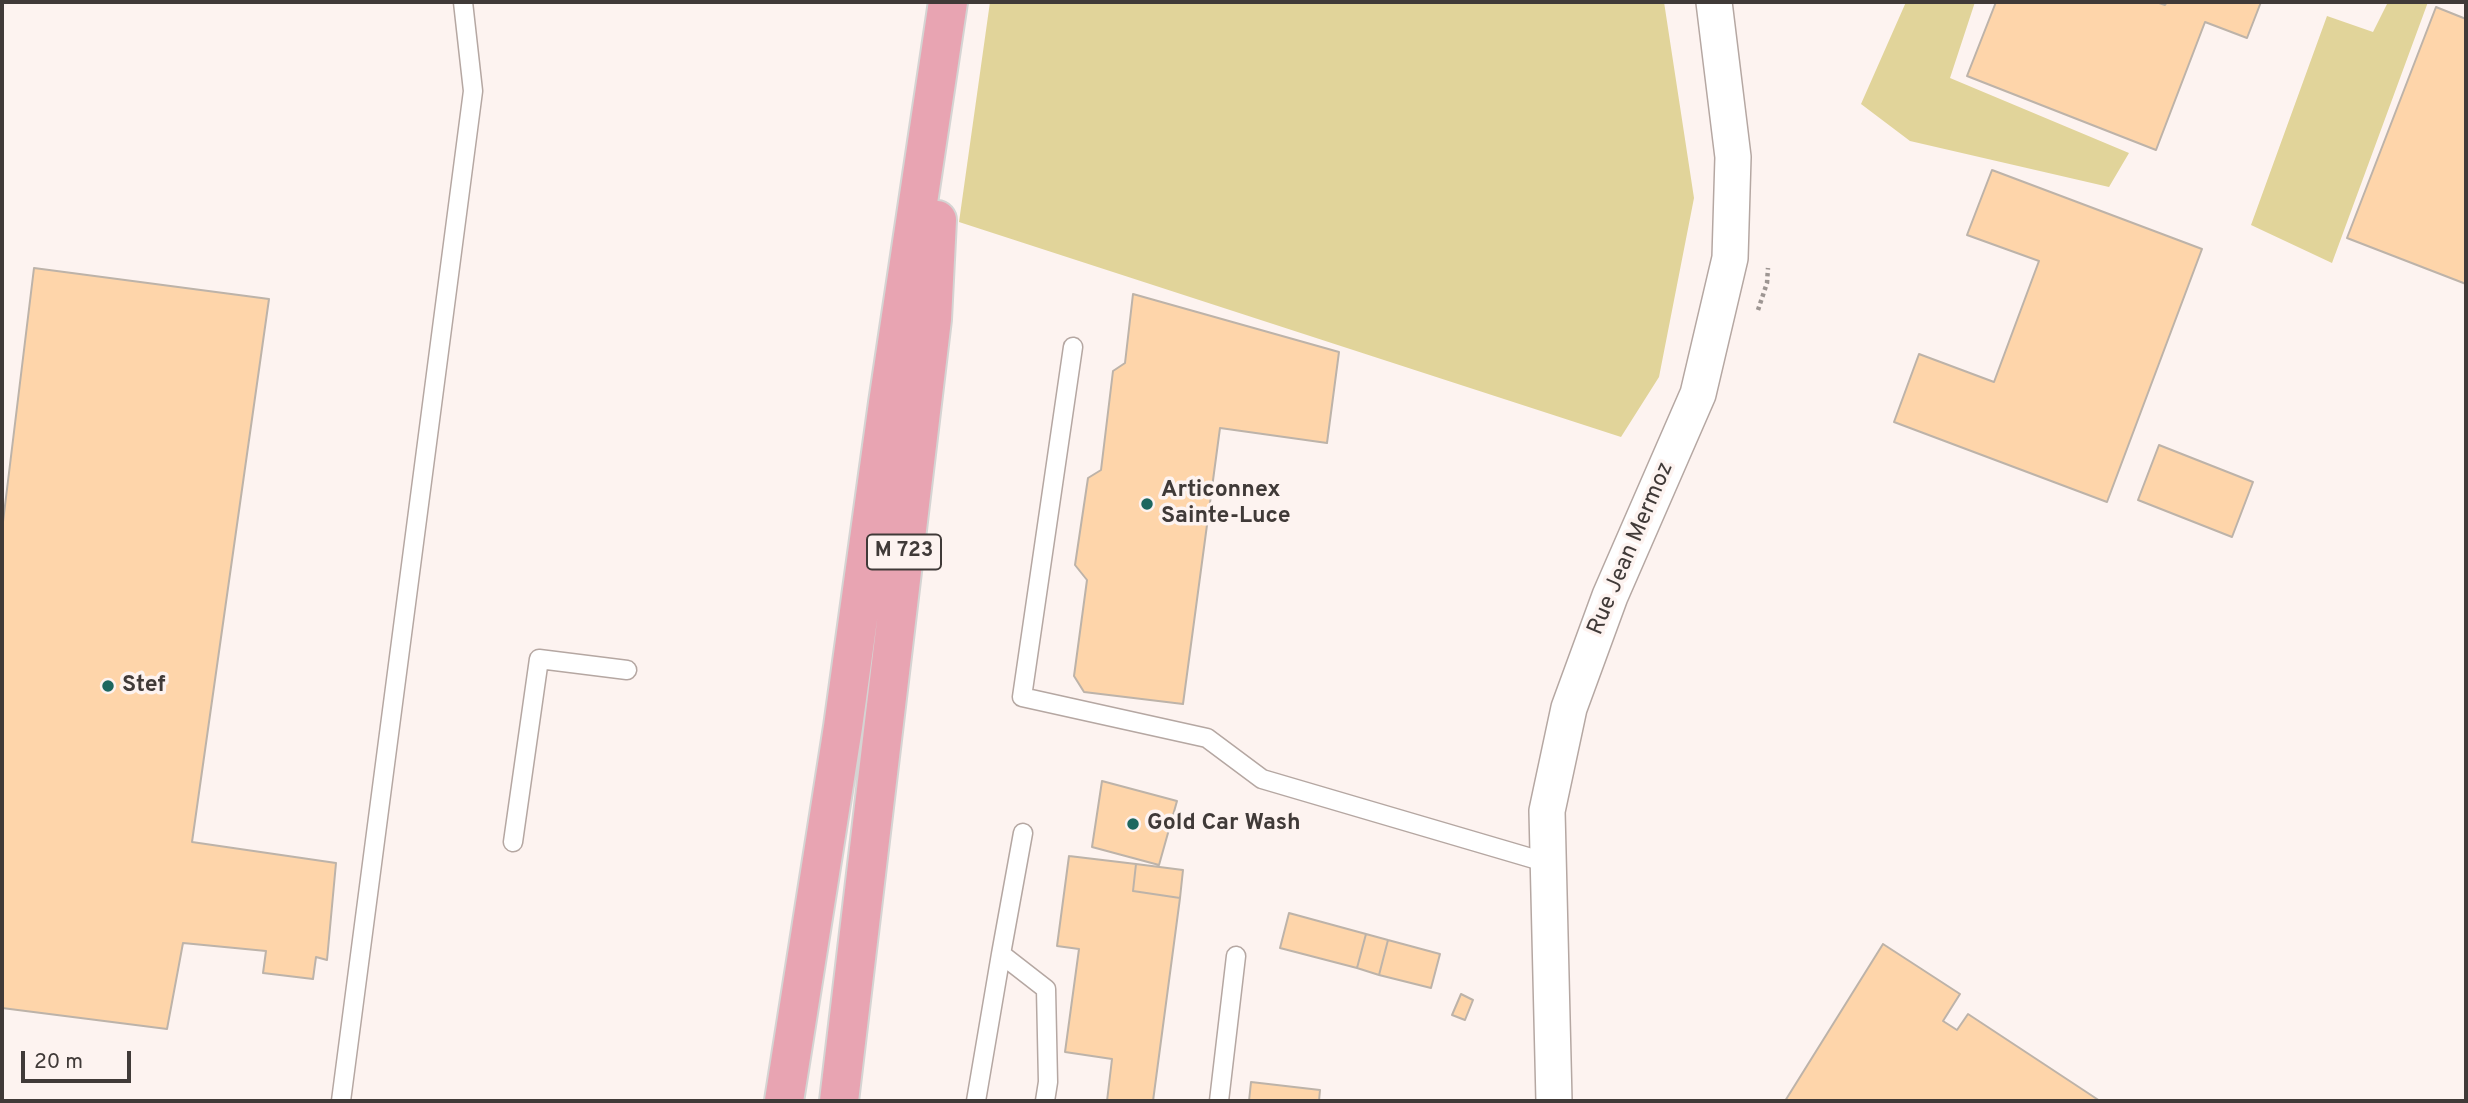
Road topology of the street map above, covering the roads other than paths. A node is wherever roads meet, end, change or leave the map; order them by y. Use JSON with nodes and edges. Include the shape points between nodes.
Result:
{"nodes":[{"id":1,"x":463,"y":2,"type":"edge"},
{"id":2,"x":948,"y":2,"type":"edge"},
{"id":3,"x":1714,"y":2,"type":"edge"},
{"id":4,"x":1073,"y":347,"type":"dead end"},
{"id":5,"x":627,"y":670,"type":"dead end"},
{"id":6,"x":1023,"y":833,"type":"dead end"},
{"id":7,"x":513,"y":842,"type":"dead end"},
{"id":8,"x":1548,"y":863,"type":"junction"},
{"id":9,"x":1001,"y":954,"type":"junction"},
{"id":10,"x":1236,"y":956,"type":"dead end"},
{"id":11,"x":341,"y":1101,"type":"edge"},
{"id":12,"x":783,"y":1101,"type":"edge"},
{"id":13,"x":839,"y":1101,"type":"edge"},
{"id":14,"x":976,"y":1101,"type":"edge"},
{"id":15,"x":1045,"y":1101,"type":"edge"},
{"id":16,"x":1219,"y":1101,"type":"edge"},
{"id":17,"x":1554,"y":1101,"type":"edge"}],
"edges":[{"from":1,"to":11,"type":"lane","via":[[473,91]]},
{"from":2,"to":12,"type":"main road","number":"M 723","via":[[843,727]]},
{"from":2,"to":13,"type":"main road","number":"M 723","via":[[932,319]]},
{"from":3,"to":8,"type":"street","name":"Rue Jean Mermoz","via":[[1733,158],[1730,258],[1698,394],[1609,596],[1569,708],[1547,811]]},
{"from":4,"to":8,"type":"lane","via":[[1022,697],[1207,738],[1262,779]]},
{"from":5,"to":7,"type":"lane","via":[[539,659]]},
{"from":6,"to":9,"type":"lane"},
{"from":8,"to":17,"type":"street","name":"Rue Jean Mermoz"},
{"from":9,"to":14,"type":"lane"},
{"from":9,"to":15,"type":"lane","via":[[1046,989]]},
{"from":10,"to":16,"type":"lane"}]}
